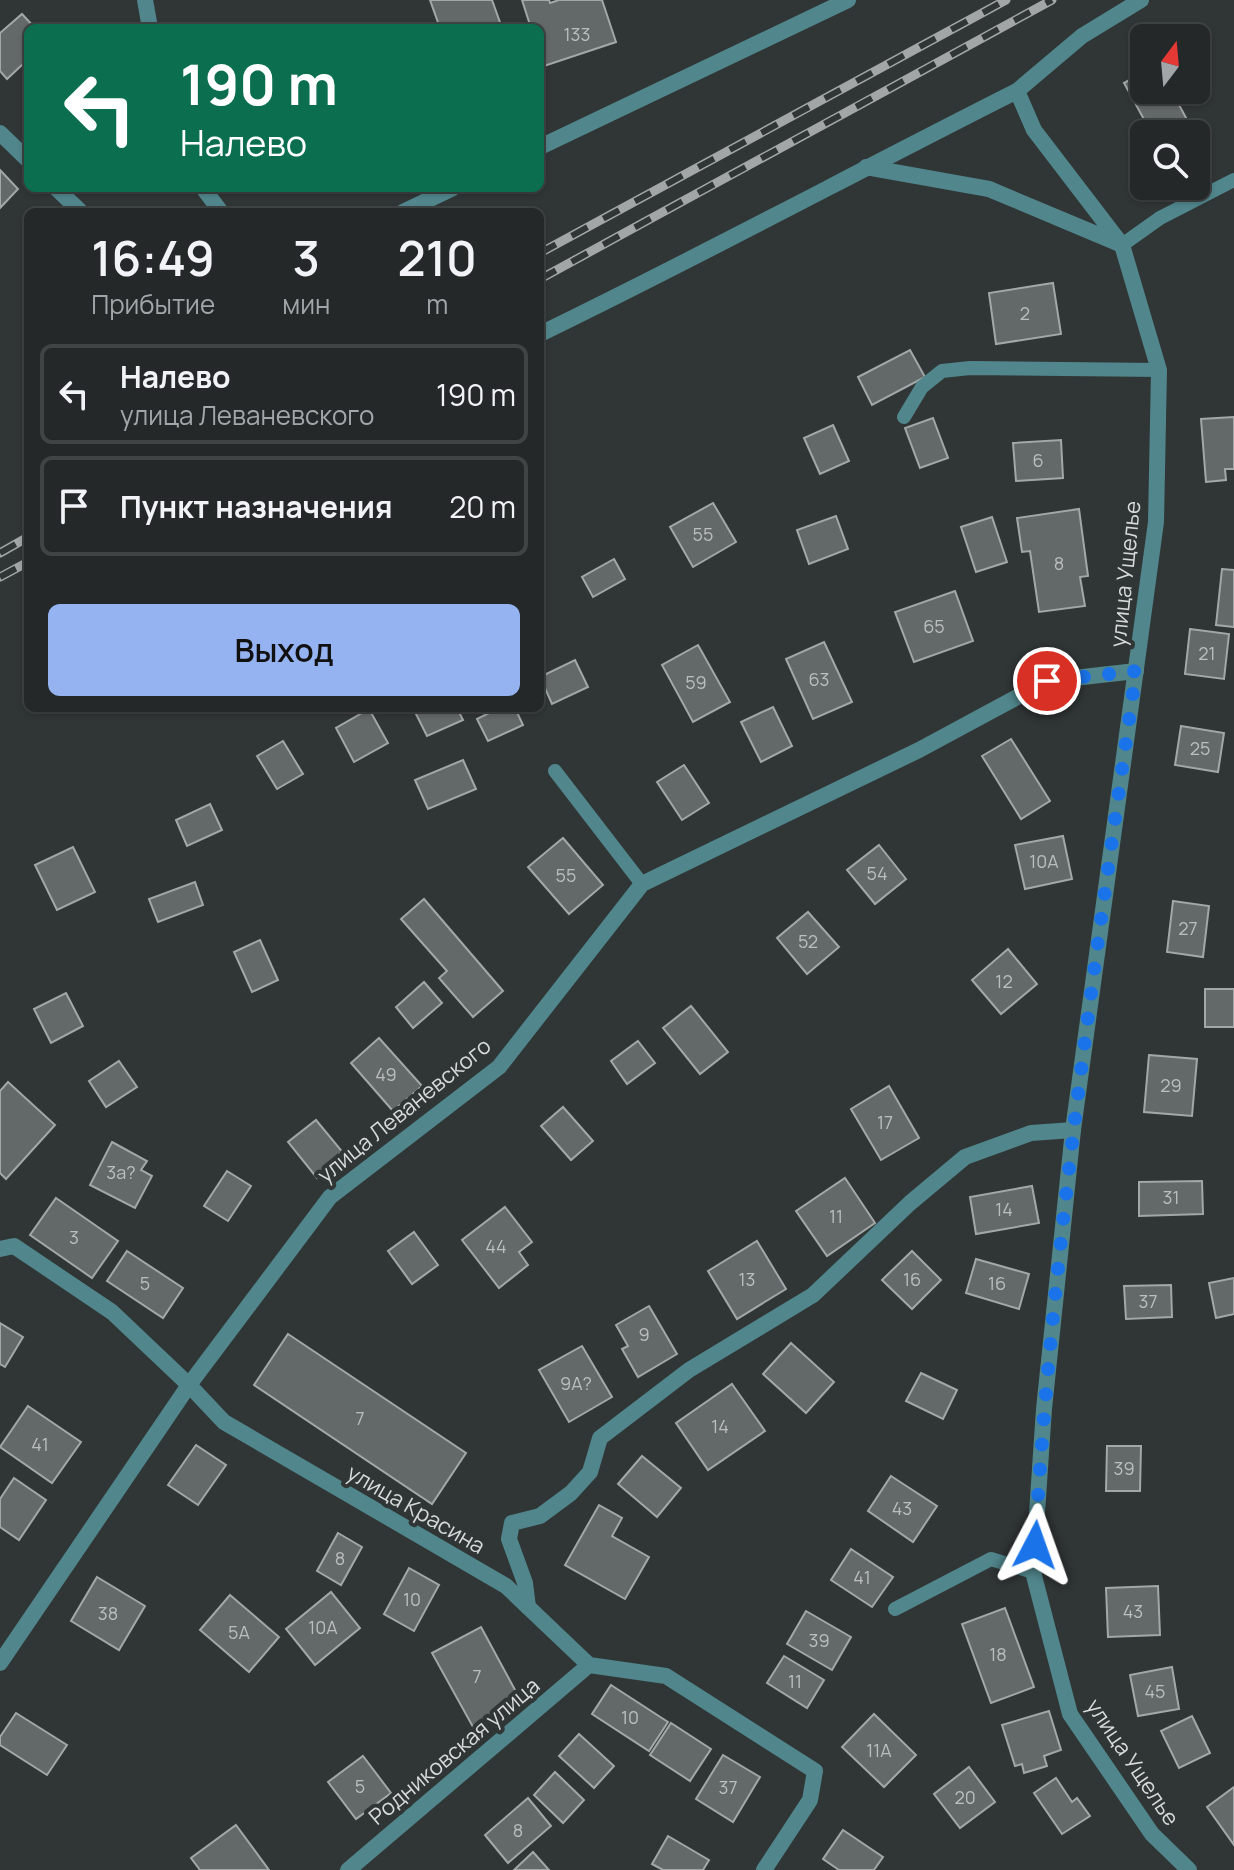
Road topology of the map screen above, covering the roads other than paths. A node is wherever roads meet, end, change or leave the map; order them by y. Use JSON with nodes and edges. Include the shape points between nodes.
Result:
{"nodes":[{"id":1,"x":145,"y":0,"type":"edge"},
{"id":2,"x":848,"y":0,"type":"edge"},
{"id":3,"x":1141,"y":0,"type":"edge"},
{"id":4,"x":149,"y":24,"type":"edge"},
{"id":5,"x":1017,"y":91,"type":"junction"},
{"id":6,"x":0,"y":133,"type":"edge"},
{"id":7,"x":544,"y":145,"type":"edge"},
{"id":8,"x":24,"y":156,"type":"edge"},
{"id":9,"x":866,"y":167,"type":"junction"},
{"id":10,"x":1234,"y":180,"type":"edge"},
{"id":11,"x":60,"y":192,"type":"edge"},
{"id":12,"x":445,"y":192,"type":"edge"},
{"id":13,"x":77,"y":208,"type":"edge"},
{"id":14,"x":411,"y":208,"type":"edge"},
{"id":15,"x":1122,"y":245,"type":"junction"},
{"id":16,"x":544,"y":332,"type":"edge"},
{"id":17,"x":1159,"y":370,"type":"junction"},
{"id":18,"x":904,"y":417,"type":"dead end"},
{"id":19,"x":1136,"y":671,"type":"junction"},
{"id":20,"x":555,"y":771,"type":"dead end"},
{"id":21,"x":642,"y":884,"type":"junction"},
{"id":22,"x":1073,"y":1130,"type":"junction"},
{"id":23,"x":7,"y":1248,"type":"edge"},
{"id":24,"x":189,"y":1385,"type":"junction"},
{"id":25,"x":1033,"y":1572,"type":"junction"},
{"id":26,"x":528,"y":1607,"type":"junction"},
{"id":27,"x":895,"y":1609,"type":"dead end"},
{"id":28,"x":0,"y":1663,"type":"edge"},
{"id":29,"x":589,"y":1665,"type":"junction"},
{"id":30,"x":348,"y":1870,"type":"edge"},
{"id":31,"x":764,"y":1870,"type":"edge"},
{"id":32,"x":1189,"y":1870,"type":"edge"}],
"edges":[{"from":1,"to":4,"type":"street"},
{"from":2,"to":7,"type":"street"},
{"from":3,"to":5,"type":"street","via":[[1082,36]]},
{"from":5,"to":9,"type":"street"},
{"from":5,"to":15,"type":"street","name":"улица Ущелье","via":[[1034,130]]},
{"from":6,"to":8,"type":"street"},
{"from":9,"to":15,"type":"street","via":[[989,189]]},
{"from":9,"to":16,"type":"street"},
{"from":10,"to":15,"type":"lane","via":[[1160,218]]},
{"from":11,"to":13,"type":"street"},
{"from":12,"to":14,"type":"street"},
{"from":15,"to":17,"type":"street","name":"улица Ущелье"},
{"from":17,"to":18,"type":"lane","via":[[942,371],[922,387]]},
{"from":17,"to":19,"type":"street","name":"улица Ущелье","via":[[1156,522]]},
{"from":19,"to":21,"type":"street","name":"улица Леваневского","via":[[1047,681],[919,750]]},
{"from":19,"to":22,"type":"street","name":"улица Ущелье"},
{"from":20,"to":21,"type":"lane"},
{"from":21,"to":24,"type":"street","name":"улица Леваневского","via":[[499,1067],[330,1197]]},
{"from":22,"to":25,"type":"street","name":"улица Ущелье"},
{"from":22,"to":26,"type":"street","via":[[1031,1133],[965,1157],[813,1295],[689,1370],[600,1438],[590,1472],[571,1493],[540,1516],[512,1523],[509,1539]]},
{"from":23,"to":24,"type":"street","name":"улица Красина","via":[[112,1312]]},
{"from":24,"to":26,"type":"street","name":"улица Красина","via":[[224,1422],[506,1586]]},
{"from":24,"to":28,"type":"street","name":"улица Леваневского"},
{"from":25,"to":27,"type":"lane","via":[[991,1559]]},
{"from":25,"to":32,"type":"street","name":"улица Ущелье","via":[[1070,1714],[1152,1834]]},
{"from":26,"to":29,"type":"street","name":"улица Красина"},
{"from":29,"to":30,"type":"street","name":"Родниковская улица"},
{"from":29,"to":31,"type":"street","via":[[666,1676],[815,1771],[810,1800]]}]}
